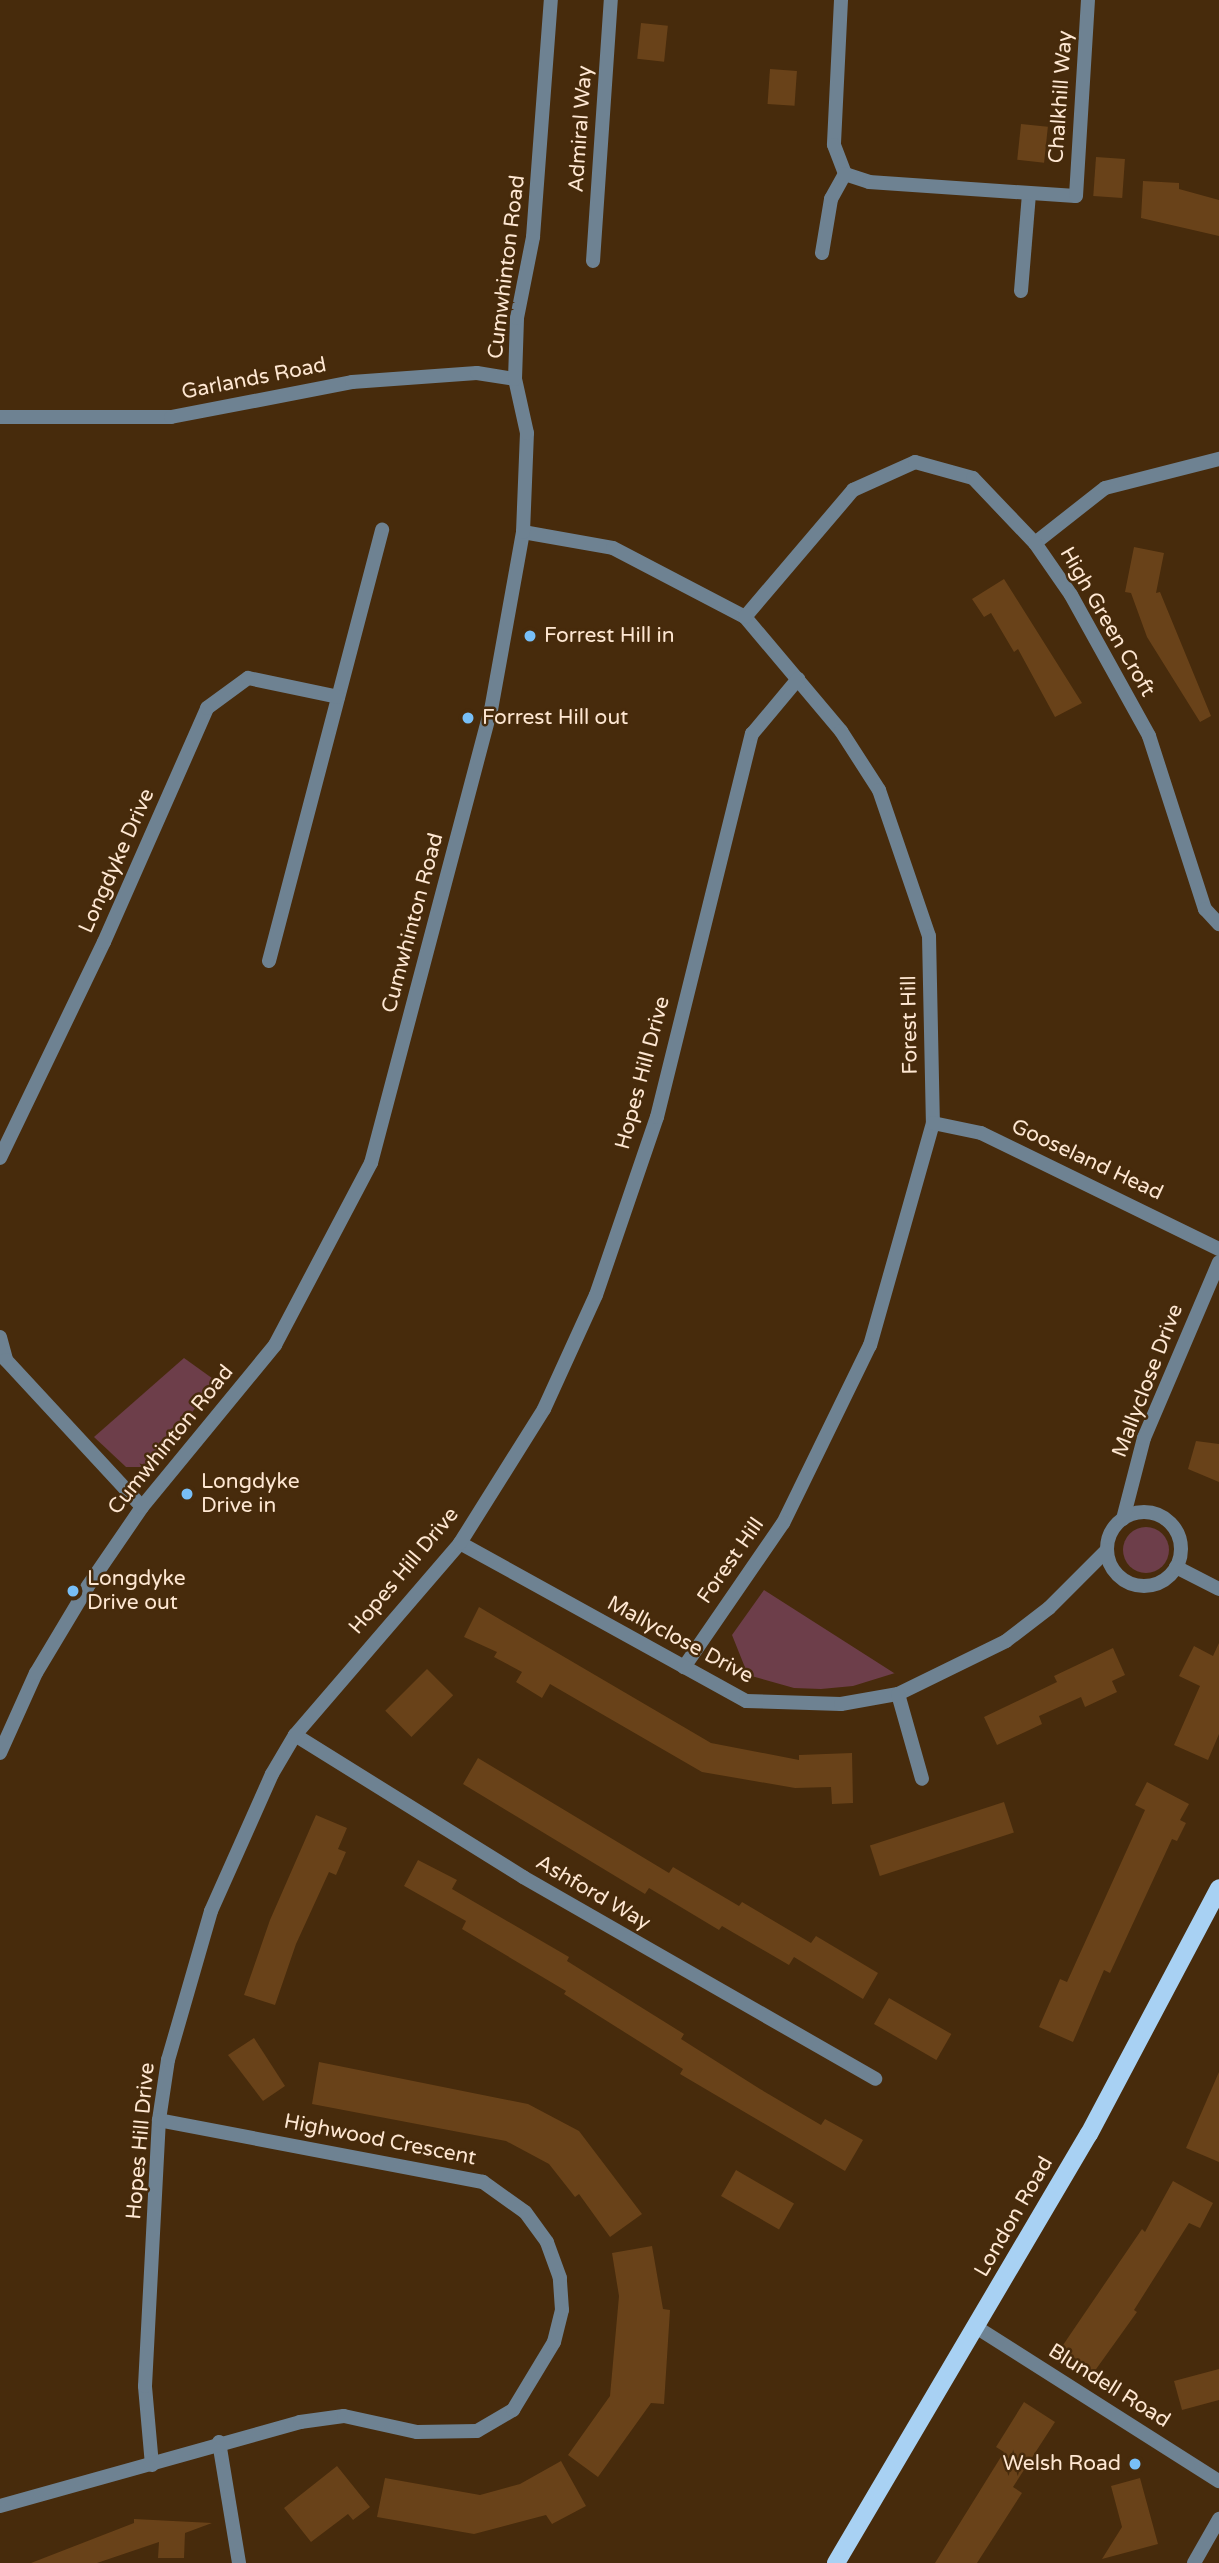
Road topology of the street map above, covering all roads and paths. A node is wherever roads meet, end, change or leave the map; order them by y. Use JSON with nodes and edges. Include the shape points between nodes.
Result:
{"nodes":[{"id":1,"x":551,"y":0,"type":"edge"},
{"id":2,"x":611,"y":0,"type":"edge"},
{"id":3,"x":840,"y":0,"type":"edge"},
{"id":4,"x":1088,"y":0,"type":"edge"},
{"id":5,"x":845,"y":174,"type":"junction"},
{"id":6,"x":1029,"y":193,"type":"junction"},
{"id":7,"x":822,"y":253,"type":"dead end"},
{"id":8,"x":593,"y":261,"type":"dead end"},
{"id":9,"x":1021,"y":291,"type":"dead end"},
{"id":10,"x":515,"y":379,"type":"junction"},
{"id":11,"x":0,"y":417,"type":"edge"},
{"id":12,"x":1219,"y":459,"type":"edge"},
{"id":13,"x":382,"y":530,"type":"dead end"},
{"id":14,"x":523,"y":532,"type":"junction"},
{"id":15,"x":1035,"y":543,"type":"junction"},
{"id":16,"x":744,"y":617,"type":"junction"},
{"id":17,"x":798,"y":679,"type":"junction"},
{"id":18,"x":338,"y":697,"type":"junction"},
{"id":19,"x":1219,"y":924,"type":"edge"},
{"id":20,"x":269,"y":961,"type":"dead end"},
{"id":21,"x":933,"y":1124,"type":"junction"},
{"id":22,"x":0,"y":1158,"type":"edge"},
{"id":23,"x":1219,"y":1249,"type":"edge"},
{"id":24,"x":1219,"y":1262,"type":"edge"},
{"id":25,"x":0,"y":1337,"type":"edge"},
{"id":26,"x":3,"y":1361,"type":"edge"},
{"id":27,"x":142,"y":1507,"type":"junction"},
{"id":28,"x":1123,"y":1518,"type":"junction"},
{"id":29,"x":460,"y":1543,"type":"junction"},
{"id":30,"x":1107,"y":1550,"type":"junction"},
{"id":31,"x":1176,"y":1567,"type":"junction"},
{"id":32,"x":1219,"y":1589,"type":"edge"},
{"id":33,"x":684,"y":1667,"type":"junction"},
{"id":34,"x":898,"y":1694,"type":"junction"},
{"id":35,"x":295,"y":1735,"type":"junction"},
{"id":36,"x":0,"y":1753,"type":"edge"},
{"id":37,"x":922,"y":1779,"type":"dead end"},
{"id":38,"x":1219,"y":1888,"type":"edge"},
{"id":39,"x":875,"y":2079,"type":"dead end"},
{"id":40,"x":159,"y":2120,"type":"junction"},
{"id":41,"x":976,"y":2327,"type":"junction"},
{"id":42,"x":219,"y":2442,"type":"junction"},
{"id":43,"x":152,"y":2465,"type":"junction"},
{"id":44,"x":1219,"y":2481,"type":"edge"},
{"id":45,"x":0,"y":2506,"type":"edge"},
{"id":46,"x":1219,"y":2519,"type":"edge"},
{"id":47,"x":239,"y":2563,"type":"edge"},
{"id":48,"x":836,"y":2563,"type":"edge"},
{"id":49,"x":1194,"y":2563,"type":"edge"}],
"edges":[{"from":1,"to":10,"type":"street","name":"Cumwhinton Road","via":[[541,158],[517,318]]},
{"from":2,"to":8,"type":"street","name":"Admiral Way"},
{"from":3,"to":5,"type":"street","via":[[834,145]]},
{"from":4,"to":6,"type":"street","name":"Chalkhill Way","via":[[1076,196]]},
{"from":5,"to":6,"type":"street","via":[[869,182]]},
{"from":5,"to":7,"type":"street","via":[[831,199]]},
{"from":6,"to":9,"type":"street"},
{"from":10,"to":11,"type":"street","name":"Garlands Road","via":[[477,373],[352,382],[171,417]]},
{"from":10,"to":14,"type":"street","name":"Cumwhinton Road","via":[[527,433]]},
{"from":12,"to":15,"type":"street","via":[[1105,488]]},
{"from":13,"to":18,"type":"street"},
{"from":14,"to":16,"type":"street","name":"Forest Hill","via":[[613,548]]},
{"from":14,"to":27,"type":"street","name":"Cumwhinton Road","via":[[491,710],[371,1163],[275,1345]]},
{"from":15,"to":16,"type":"street","name":"High Green Croft","via":[[973,478],[915,463],[853,490]]},
{"from":15,"to":19,"type":"street","name":"High Green Croft","via":[[1071,594],[1149,736],[1205,909]]},
{"from":16,"to":17,"type":"street","name":"Forest Hill"},
{"from":17,"to":21,"type":"street","name":"Forest Hill","via":[[841,731],[879,790],[929,936]]},
{"from":17,"to":29,"type":"street","name":"Hopes Hill Drive","via":[[752,734],[657,1117],[596,1294],[544,1409]]},
{"from":18,"to":20,"type":"street"},
{"from":18,"to":22,"type":"street","name":"Longdyke Drive","via":[[248,678],[207,708],[104,942]]},
{"from":21,"to":23,"type":"street","name":"Gooseland Head","via":[[981,1133]]},
{"from":21,"to":33,"type":"street","name":"Forest Hill","via":[[870,1345],[783,1524]]},
{"from":24,"to":28,"type":"street","name":"Mallyclose Drive","via":[[1144,1438]]},
{"from":25,"to":26,"type":"street"},
{"from":26,"to":27,"type":"street"},
{"from":27,"to":36,"type":"street","name":"Cumwhinton Road","via":[[36,1673]]},
{"from":28,"to":30,"type":"street","name":"Mallyclose Drive","via":[[1109,1538]]},
{"from":28,"to":31,"type":"street","via":[[1154,1514],[1172,1525],[1180,1545]]},
{"from":29,"to":33,"type":"street","name":"Mallyclose Drive"},
{"from":29,"to":35,"type":"street","name":"Hopes Hill Drive"},
{"from":30,"to":31,"type":"street","via":[[1114,1570],[1131,1583],[1162,1581]]},
{"from":30,"to":34,"type":"street","name":"Mallyclose Drive","via":[[1049,1608],[1006,1641]]},
{"from":31,"to":32,"type":"street"},
{"from":33,"to":34,"type":"street","name":"Mallyclose Drive","via":[[746,1701],[841,1703]]},
{"from":34,"to":37,"type":"street"},
{"from":35,"to":39,"type":"street","name":"Ashford Way","via":[[523,1877]]},
{"from":35,"to":40,"type":"street","name":"Hopes Hill Drive","via":[[272,1774],[211,1911],[168,2060]]},
{"from":38,"to":41,"type":"main road","name":"London Road","via":[[1089,2134]]},
{"from":40,"to":42,"type":"street","name":"Highwood Crescent","via":[[483,2182],[525,2212],[547,2242],[560,2278],[562,2310],[538,2375],[513,2410],[477,2431],[417,2432],[344,2416]]},
{"from":40,"to":43,"type":"street","name":"Hopes Hill Drive","via":[[145,2386]]},
{"from":41,"to":44,"type":"street","name":"Blundell Road"},
{"from":41,"to":48,"type":"main road","name":"London Road"},
{"from":42,"to":43,"type":"street"},
{"from":42,"to":47,"type":"street"},
{"from":43,"to":45,"type":"street"},
{"from":46,"to":49,"type":"street"}]}
